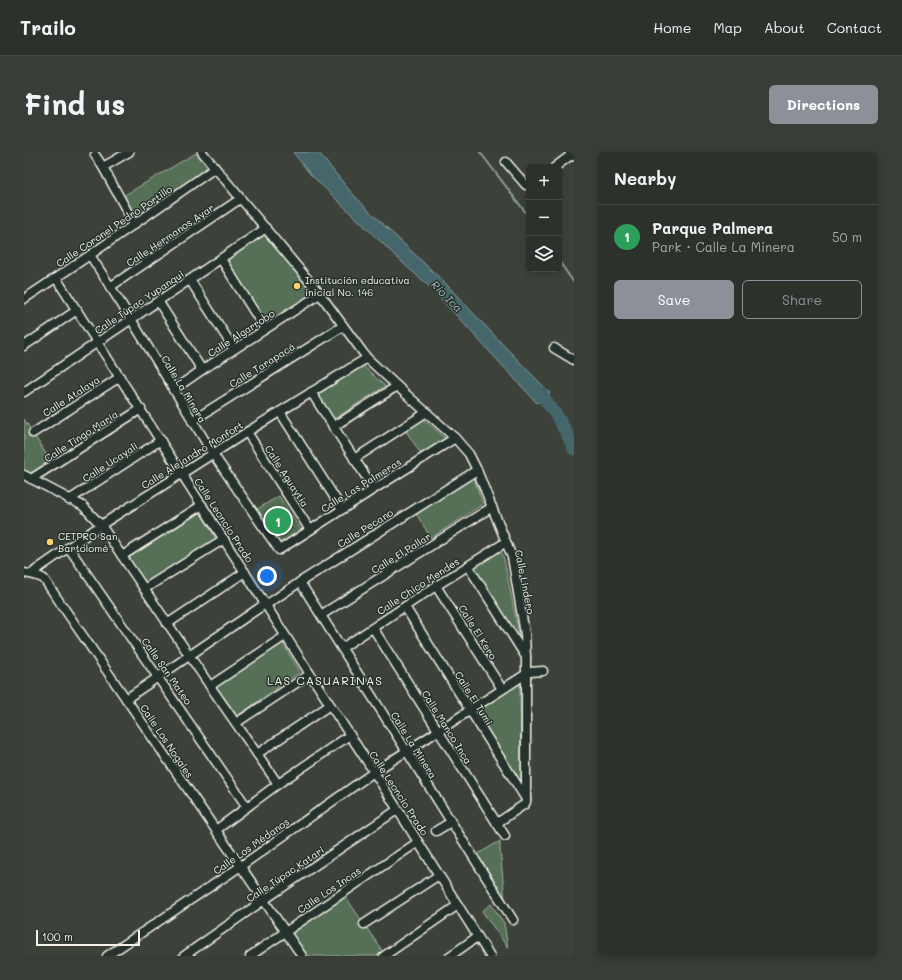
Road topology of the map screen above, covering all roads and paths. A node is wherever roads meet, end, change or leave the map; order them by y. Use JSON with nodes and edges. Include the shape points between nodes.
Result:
{"nodes":[{"id":1,"x":129,"y":152,"type":"edge"},
{"id":2,"x":202,"y":152,"type":"edge"},
{"id":3,"x":574,"y":153,"type":"edge"},
{"id":4,"x":96,"y":156,"type":"dead end"},
{"id":5,"x":506,"y":162,"type":"dead end"},
{"id":6,"x":559,"y":164,"type":"edge"},
{"id":7,"x":103,"y":167,"type":"junction"},
{"id":8,"x":215,"y":168,"type":"junction"},
{"id":9,"x":526,"y":185,"type":"edge"},
{"id":10,"x":240,"y":199,"type":"junction"},
{"id":11,"x":134,"y":224,"type":"junction"},
{"id":12,"x":266,"y":228,"type":"junction"},
{"id":13,"x":90,"y":255,"type":"junction"},
{"id":14,"x":220,"y":259,"type":"junction"},
{"id":15,"x":56,"y":278,"type":"junction"},
{"id":16,"x":190,"y":280,"type":"junction"},
{"id":17,"x":110,"y":287,"type":"junction"},
{"id":18,"x":320,"y":294,"type":"junction"},
{"id":19,"x":24,"y":299,"type":"edge"},
{"id":20,"x":158,"y":301,"type":"junction"},
{"id":21,"x":77,"y":310,"type":"junction"},
{"id":22,"x":131,"y":319,"type":"junction"},
{"id":23,"x":343,"y":326,"type":"junction"},
{"id":24,"x":265,"y":329,"type":"junction"},
{"id":25,"x":97,"y":342,"type":"junction"},
{"id":26,"x":24,"y":346,"type":"edge"},
{"id":27,"x":554,"y":348,"type":"dead end"},
{"id":28,"x":234,"y":349,"type":"junction"},
{"id":29,"x":367,"y":358,"type":"junction"},
{"id":30,"x":574,"y":360,"type":"edge"},
{"id":31,"x":202,"y":370,"type":"junction"},
{"id":32,"x":120,"y":377,"type":"junction"},
{"id":33,"x":397,"y":386,"type":"junction"},
{"id":34,"x":173,"y":390,"type":"junction"},
{"id":35,"x":24,"y":392,"type":"edge"},
{"id":36,"x":311,"y":392,"type":"junction"},
{"id":37,"x":141,"y":409,"type":"junction"},
{"id":38,"x":280,"y":412,"type":"junction"},
{"id":39,"x":426,"y":412,"type":"junction"},
{"id":40,"x":192,"y":421,"type":"junction"},
{"id":41,"x":333,"y":427,"type":"junction"},
{"id":42,"x":247,"y":432,"type":"junction"},
{"id":43,"x":33,"y":433,"type":"dead end"},
{"id":44,"x":455,"y":438,"type":"junction"},
{"id":45,"x":161,"y":440,"type":"junction"},
{"id":46,"x":213,"y":454,"type":"junction"},
{"id":47,"x":354,"y":459,"type":"junction"},
{"id":48,"x":477,"y":470,"type":"junction"},
{"id":49,"x":182,"y":473,"type":"junction"},
{"id":50,"x":28,"y":477,"type":"edge"},
{"id":51,"x":374,"y":488,"type":"junction"},
{"id":52,"x":69,"y":500,"type":"junction"},
{"id":53,"x":202,"y":505,"type":"junction"},
{"id":54,"x":492,"y":507,"type":"junction"},
{"id":55,"x":342,"y":509,"type":"junction"},
{"id":56,"x":101,"y":525,"type":"junction"},
{"id":57,"x":310,"y":530,"type":"junction"},
{"id":58,"x":224,"y":539,"type":"junction"},
{"id":59,"x":506,"y":542,"type":"junction"},
{"id":60,"x":69,"y":548,"type":"junction"},
{"id":61,"x":279,"y":550,"type":"joint"},
{"id":62,"x":122,"y":556,"type":"junction"},
{"id":63,"x":468,"y":566,"type":"junction"},
{"id":64,"x":245,"y":572,"type":"junction"},
{"id":65,"x":24,"y":573,"type":"edge"},
{"id":66,"x":35,"y":575,"type":"junction"},
{"id":67,"x":300,"y":582,"type":"junction"},
{"id":68,"x":436,"y":586,"type":"junction"},
{"id":69,"x":144,"y":589,"type":"junction"},
{"id":70,"x":265,"y":605,"type":"junction"},
{"id":71,"x":405,"y":607,"type":"junction"},
{"id":72,"x":321,"y":615,"type":"junction"},
{"id":73,"x":167,"y":624,"type":"junction"},
{"id":74,"x":372,"y":628,"type":"junction"},
{"id":75,"x":285,"y":636,"type":"junction"},
{"id":76,"x":342,"y":648,"type":"junction"},
{"id":77,"x":189,"y":655,"type":"junction"},
{"id":78,"x":526,"y":657,"type":"junction"},
{"id":79,"x":543,"y":671,"type":"dead end"},
{"id":80,"x":310,"y":674,"type":"junction"},
{"id":81,"x":526,"y":674,"type":"junction"},
{"id":82,"x":158,"y":677,"type":"junction"},
{"id":83,"x":210,"y":686,"type":"junction"},
{"id":84,"x":502,"y":689,"type":"junction"},
{"id":85,"x":126,"y":699,"type":"junction"},
{"id":86,"x":330,"y":705,"type":"junction"},
{"id":87,"x":471,"y":710,"type":"junction"},
{"id":88,"x":236,"y":723,"type":"junction"},
{"id":89,"x":438,"y":732,"type":"junction"},
{"id":90,"x":350,"y":735,"type":"junction"},
{"id":91,"x":406,"y":752,"type":"junction"},
{"id":92,"x":257,"y":754,"type":"junction"},
{"id":93,"x":374,"y":772,"type":"junction"},
{"id":94,"x":278,"y":784,"type":"junction"},
{"id":95,"x":526,"y":799,"type":"junction"},
{"id":96,"x":247,"y":807,"type":"junction"},
{"id":97,"x":397,"y":810,"type":"junction"},
{"id":98,"x":451,"y":822,"type":"junction"},
{"id":99,"x":497,"y":823,"type":"junction"},
{"id":100,"x":216,"y":830,"type":"junction"},
{"id":101,"x":436,"y":832,"type":"dead end"},
{"id":102,"x":505,"y":836,"type":"dead end"},
{"id":103,"x":418,"y":842,"type":"junction"},
{"id":104,"x":241,"y":866,"type":"junction"},
{"id":105,"x":439,"y":875,"type":"junction"},
{"id":106,"x":264,"y":900,"type":"junction"},
{"id":107,"x":458,"y":905,"type":"junction"},
{"id":108,"x":513,"y":920,"type":"dead end"},
{"id":109,"x":364,"y":924,"type":"dead end"},
{"id":110,"x":286,"y":932,"type":"junction"},
{"id":111,"x":479,"y":939,"type":"junction"},
{"id":112,"x":107,"y":956,"type":"edge"},
{"id":113,"x":184,"y":956,"type":"edge"},
{"id":114,"x":250,"y":956,"type":"edge"},
{"id":115,"x":302,"y":956,"type":"edge"},
{"id":116,"x":384,"y":956,"type":"edge"},
{"id":117,"x":450,"y":956,"type":"edge"},
{"id":118,"x":490,"y":956,"type":"edge"}],
"edges":[{"from":1,"to":7,"type":"street"},
{"from":2,"to":8,"type":"street","name":"Calle Lindero"},
{"from":3,"to":6,"type":"street"},
{"from":4,"to":7,"type":"street"},
{"from":5,"to":9,"type":"street"},
{"from":7,"to":11,"type":"street"},
{"from":8,"to":10,"type":"street","name":"Calle Lindero"},
{"from":8,"to":11,"type":"street","name":"Calle Coronel Pedro Portillo"},
{"from":10,"to":12,"type":"street","name":"Calle Lindero"},
{"from":10,"to":17,"type":"street","name":"Calle Hermanos Ayar"},
{"from":11,"to":13,"type":"street","name":"Calle Coronel Pedro Portillo"},
{"from":12,"to":14,"type":"street","name":"Calle Túpac Yupanqui"},
{"from":12,"to":18,"type":"street","name":"Calle Lindero"},
{"from":13,"to":15,"type":"street","name":"Calle Coronel Pedro Portillo"},
{"from":13,"to":17,"type":"street","name":"Calle La Minera"},
{"from":14,"to":16,"type":"street","name":"Calle Túpac Yupanqui"},
{"from":14,"to":24,"type":"street"},
{"from":15,"to":19,"type":"street","name":"Calle Coronel Pedro Portillo"},
{"from":15,"to":21,"type":"street","name":"Calle Leoncio Prado"},
{"from":16,"to":20,"type":"street","name":"Calle Túpac Yupanqui"},
{"from":16,"to":28,"type":"street"},
{"from":17,"to":22,"type":"street","name":"Calle La Minera"},
{"from":18,"to":23,"type":"street","name":"Calle Lindero"},
{"from":18,"to":24,"type":"street","name":"Calle Algarrobo"},
{"from":20,"to":22,"type":"street","name":"Calle Túpac Yupanqui"},
{"from":20,"to":31,"type":"street"},
{"from":21,"to":25,"type":"street","name":"Calle Leoncio Prado"},
{"from":21,"to":26,"type":"street"},
{"from":22,"to":25,"type":"street","name":"Calle Túpac Yupanqui"},
{"from":22,"to":34,"type":"street","name":"Calle La Minera"},
{"from":23,"to":29,"type":"street","name":"Calle Lindero"},
{"from":23,"to":40,"type":"street","name":"Calle Tarapacá"},
{"from":24,"to":28,"type":"street","name":"Calle Algarrobo"},
{"from":25,"to":32,"type":"street","name":"Calle Leoncio Prado"},
{"from":25,"to":35,"type":"street","name":"Calle Túpac Yupanqui"},
{"from":27,"to":30,"type":"street"},
{"from":28,"to":31,"type":"street","name":"Calle Algarrobo"},
{"from":29,"to":33,"type":"street","name":"Calle Lindero"},
{"from":29,"to":36,"type":"street","name":"Calle Alejandro Monfort"},
{"from":31,"to":34,"type":"street","name":"Calle Algarrobo"},
{"from":32,"to":37,"type":"street","name":"Calle Leoncio Prado"},
{"from":32,"to":43,"type":"street","name":"Calle Atalaya"},
{"from":33,"to":39,"type":"street","name":"Calle Lindero"},
{"from":33,"to":41,"type":"street"},
{"from":34,"to":40,"type":"street","name":"Calle La Minera"},
{"from":36,"to":38,"type":"street","name":"Calle Alejandro Monfort"},
{"from":36,"to":41,"type":"street"},
{"from":37,"to":45,"type":"street","name":"Calle Leoncio Prado"},
{"from":37,"to":50,"type":"street","name":"Calle Tingo María"},
{"from":38,"to":42,"type":"street","name":"Calle Alejandro Monfort"},
{"from":38,"to":55,"type":"street"},
{"from":39,"to":44,"type":"street","name":"Calle Lindero"},
{"from":39,"to":47,"type":"street"},
{"from":40,"to":46,"type":"street","name":"Calle La Minera"},
{"from":41,"to":47,"type":"street"},
{"from":42,"to":46,"type":"street","name":"Calle Alejandro Monfort"},
{"from":42,"to":57,"type":"street","name":"Calle Aguaytia"},
{"from":44,"to":48,"type":"street","name":"Calle Lindero","via":[[469,454]]},
{"from":44,"to":51,"type":"street","name":"Calle Las Palmeras"},
{"from":45,"to":49,"type":"street","name":"Calle Leoncio Prado"},
{"from":45,"to":52,"type":"street","name":"Calle Ucayali"},
{"from":46,"to":49,"type":"street","name":"Calle Alejandro Monfort"},
{"from":46,"to":61,"type":"street","name":"Calle La Minera"},
{"from":47,"to":51,"type":"street"},
{"from":48,"to":54,"type":"street","name":"Calle Lindero"},
{"from":48,"to":67,"type":"street","name":"Calle Pecano"},
{"from":49,"to":53,"type":"street","name":"Calle Leoncio Prado"},
{"from":49,"to":56,"type":"street","name":"Calle Alejandro Monfort"},
{"from":50,"to":52,"type":"street"},
{"from":51,"to":55,"type":"street","name":"Calle Las Palmeras"},
{"from":52,"to":56,"type":"street","via":[[83,506]]},
{"from":53,"to":58,"type":"street","name":"Calle Leoncio Prado"},
{"from":53,"to":62,"type":"street"},
{"from":54,"to":59,"type":"street","name":"Calle Lindero"},
{"from":54,"to":72,"type":"street","name":"Calle El Pallar"},
{"from":55,"to":57,"type":"street","name":"Calle Las Palmeras"},
{"from":56,"to":60,"type":"street","name":"Calle Alejandro Monfort"},
{"from":56,"to":62,"type":"street"},
{"from":57,"to":61,"type":"street","name":"Calle Las Palmeras"},
{"from":58,"to":64,"type":"street","name":"Calle Leoncio Prado"},
{"from":58,"to":69,"type":"street"},
{"from":59,"to":63,"type":"street","name":"Calle Chico Mendes"},
{"from":59,"to":78,"type":"street","name":"Calle Lindero","via":[[513,564],[525,634]]},
{"from":60,"to":66,"type":"street","name":"Calle Alejandro Monfort","via":[[36,570]]},
{"from":60,"to":82,"type":"street","name":"Calle San Mateo"},
{"from":62,"to":69,"type":"street"},
{"from":63,"to":68,"type":"street","name":"Calle Chico Mendes"},
{"from":63,"to":78,"type":"street"},
{"from":64,"to":70,"type":"street","name":"Calle Leoncio Prado"},
{"from":64,"to":73,"type":"street"},
{"from":65,"to":66,"type":"street","name":"Calle Los Nogales"},
{"from":66,"to":85,"type":"street","name":"Calle Los Nogales","via":[[44,579]]},
{"from":67,"to":70,"type":"street","name":"Calle Pecano"},
{"from":67,"to":72,"type":"street","name":"Calle La Minera"},
{"from":68,"to":71,"type":"street","name":"Calle Chico Mendes"},
{"from":68,"to":84,"type":"street","name":"Calle El Kero"},
{"from":69,"to":73,"type":"street"},
{"from":70,"to":75,"type":"street","name":"Calle Leoncio Prado"},
{"from":70,"to":77,"type":"street","name":"Calle Pecano"},
{"from":71,"to":74,"type":"street","name":"Calle Chico Mendes"},
{"from":71,"to":87,"type":"street","name":"Calle El Tumi"},
{"from":72,"to":76,"type":"street","name":"Calle La Minera"},
{"from":73,"to":77,"type":"street"},
{"from":74,"to":76,"type":"street","name":"Calle Chico Mendes"},
{"from":74,"to":89,"type":"street","name":"Calle Manco Inca"},
{"from":75,"to":80,"type":"street","name":"Calle Leoncio Prado"},
{"from":75,"to":83,"type":"street"},
{"from":76,"to":91,"type":"street","name":"Calle La Minera"},
{"from":77,"to":82,"type":"street","name":"Calle Pecano"},
{"from":77,"to":83,"type":"street"},
{"from":78,"to":81,"type":"street","name":"Calle Lindero"},
{"from":79,"to":81,"type":"street"},
{"from":80,"to":86,"type":"street","name":"Calle Leoncio Prado"},
{"from":80,"to":88,"type":"street"},
{"from":81,"to":84,"type":"street","name":"Calle Los Médanos"},
{"from":81,"to":95,"type":"street","name":"Calle Lindero"},
{"from":82,"to":85,"type":"street","name":"Calle Pecano"},
{"from":82,"to":96,"type":"street","name":"Calle San Mateo"},
{"from":83,"to":88,"type":"street"},
{"from":84,"to":87,"type":"street","name":"Calle Los Médanos"},
{"from":85,"to":100,"type":"street","name":"Calle Los Nogales"},
{"from":86,"to":90,"type":"street","name":"Calle Leoncio Prado"},
{"from":86,"to":92,"type":"street"},
{"from":87,"to":89,"type":"street","name":"Calle Los Médanos"},
{"from":87,"to":95,"type":"street","name":"Calle El Tumi"},
{"from":88,"to":92,"type":"street"},
{"from":89,"to":91,"type":"street","name":"Calle Los Médanos"},
{"from":89,"to":99,"type":"street","name":"Calle Manco Inca"},
{"from":90,"to":93,"type":"street","name":"Calle Leoncio Prado"},
{"from":90,"to":94,"type":"street"},
{"from":91,"to":93,"type":"street","name":"Calle Los Médanos"},
{"from":91,"to":98,"type":"street","name":"Calle La Minera"},
{"from":92,"to":94,"type":"street"},
{"from":93,"to":97,"type":"street","name":"Calle Leoncio Prado"},
{"from":93,"to":104,"type":"street","name":"Calle Los Médanos"},
{"from":94,"to":96,"type":"street"},
{"from":95,"to":99,"type":"street","via":[[525,804]]},
{"from":96,"to":100,"type":"street"},
{"from":97,"to":103,"type":"street","name":"Calle Leoncio Prado"},
{"from":97,"to":106,"type":"street","name":"Calle Túpac Katari"},
{"from":98,"to":101,"type":"street"},
{"from":98,"to":108,"type":"street","name":"Calle La Minera"},
{"from":99,"to":102,"type":"street","name":"Calle Manco Inca"},
{"from":100,"to":104,"type":"street","name":"Calle Los Nogales"},
{"from":103,"to":105,"type":"street","name":"Calle Leoncio Prado"},
{"from":103,"to":110,"type":"street","name":"Calle Los Incas"},
{"from":104,"to":106,"type":"street","name":"Calle Los Nogales"},
{"from":104,"to":112,"type":"street","name":"Calle Los Médanos"},
{"from":105,"to":107,"type":"street","name":"Calle Leoncio Prado"},
{"from":105,"to":109,"type":"street"},
{"from":106,"to":110,"type":"street","name":"Calle Los Nogales"},
{"from":106,"to":113,"type":"street","name":"Calle Túpac Katari"},
{"from":107,"to":111,"type":"street","name":"Calle Leoncio Prado"},
{"from":107,"to":116,"type":"street"},
{"from":110,"to":114,"type":"street","name":"Calle Los Incas"},
{"from":110,"to":115,"type":"street","name":"Calle Los Nogales"},
{"from":111,"to":117,"type":"street"},
{"from":111,"to":118,"type":"street","name":"Calle Leoncio Prado"}]}
